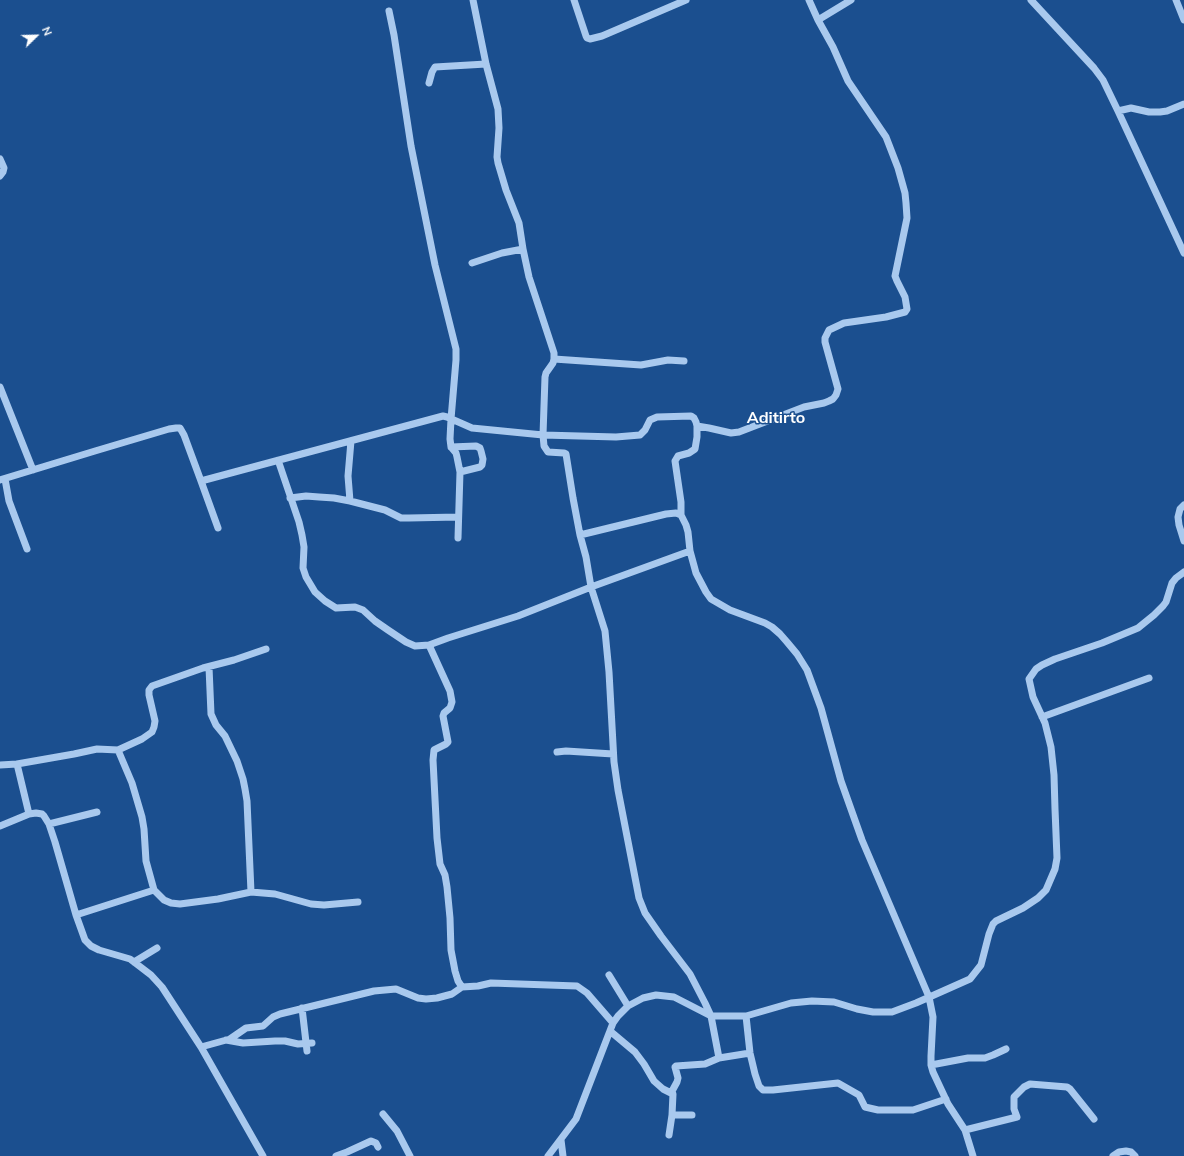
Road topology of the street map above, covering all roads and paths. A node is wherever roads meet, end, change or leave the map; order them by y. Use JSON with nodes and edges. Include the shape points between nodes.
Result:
{"nodes":[{"id":1,"x":473,"y":0,"type":"edge"},
{"id":2,"x":574,"y":0,"type":"edge"},
{"id":3,"x":686,"y":0,"type":"edge"},
{"id":4,"x":809,"y":0,"type":"edge"},
{"id":5,"x":851,"y":0,"type":"edge"},
{"id":6,"x":1030,"y":0,"type":"edge"},
{"id":7,"x":1176,"y":0,"type":"edge"},
{"id":8,"x":389,"y":11,"type":"dead end"},
{"id":9,"x":818,"y":20,"type":"junction"},
{"id":10,"x":1184,"y":20,"type":"edge"},
{"id":11,"x":486,"y":64,"type":"junction"},
{"id":12,"x":429,"y":83,"type":"dead end"},
{"id":13,"x":1184,"y":104,"type":"edge"},
{"id":14,"x":1118,"y":111,"type":"junction"},
{"id":15,"x":0,"y":159,"type":"edge"},
{"id":16,"x":0,"y":176,"type":"edge"},
{"id":17,"x":523,"y":249,"type":"junction"},
{"id":18,"x":1184,"y":252,"type":"edge"},
{"id":19,"x":472,"y":262,"type":"dead end"},
{"id":20,"x":554,"y":359,"type":"junction"},
{"id":21,"x":684,"y":361,"type":"dead end"},
{"id":22,"x":0,"y":387,"type":"edge"},
{"id":23,"x":450,"y":419,"type":"junction"},
{"id":24,"x":697,"y":426,"type":"junction"},
{"id":25,"x":543,"y":435,"type":"junction"},
{"id":26,"x":351,"y":441,"type":"junction"},
{"id":27,"x":451,"y":447,"type":"junction"},
{"id":28,"x":278,"y":460,"type":"junction"},
{"id":29,"x":33,"y":470,"type":"junction"},
{"id":30,"x":460,"y":472,"type":"junction"},
{"id":31,"x":3,"y":480,"type":"edge"},
{"id":32,"x":201,"y":481,"type":"junction"},
{"id":33,"x":290,"y":498,"type":"junction"},
{"id":34,"x":350,"y":501,"type":"junction"},
{"id":35,"x":1184,"y":505,"type":"edge"},
{"id":36,"x":681,"y":515,"type":"junction"},
{"id":37,"x":458,"y":517,"type":"junction"},
{"id":38,"x":218,"y":528,"type":"dead end"},
{"id":39,"x":580,"y":535,"type":"junction"},
{"id":40,"x":458,"y":538,"type":"dead end"},
{"id":41,"x":1184,"y":541,"type":"edge"},
{"id":42,"x":27,"y":549,"type":"dead end"},
{"id":43,"x":690,"y":551,"type":"junction"},
{"id":44,"x":1184,"y":572,"type":"edge"},
{"id":45,"x":591,"y":587,"type":"junction"},
{"id":46,"x":429,"y":645,"type":"junction"},
{"id":47,"x":266,"y":649,"type":"dead end"},
{"id":48,"x":210,"y":667,"type":"junction"},
{"id":49,"x":1149,"y":678,"type":"dead end"},
{"id":50,"x":1042,"y":717,"type":"junction"},
{"id":51,"x":118,"y":750,"type":"junction"},
{"id":52,"x":557,"y":752,"type":"dead end"},
{"id":53,"x":613,"y":754,"type":"junction"},
{"id":54,"x":17,"y":764,"type":"junction"},
{"id":55,"x":0,"y":765,"type":"edge"},
{"id":56,"x":97,"y":812,"type":"dead end"},
{"id":57,"x":28,"y":814,"type":"junction"},
{"id":58,"x":49,"y":824,"type":"junction"},
{"id":59,"x":0,"y":826,"type":"edge"},
{"id":60,"x":154,"y":890,"type":"junction"},
{"id":61,"x":251,"y":892,"type":"junction"},
{"id":62,"x":358,"y":902,"type":"dead end"},
{"id":63,"x":76,"y":915,"type":"junction"},
{"id":64,"x":157,"y":948,"type":"dead end"},
{"id":65,"x":134,"y":962,"type":"junction"},
{"id":66,"x":609,"y":975,"type":"dead end"},
{"id":67,"x":462,"y":987,"type":"junction"},
{"id":68,"x":929,"y":997,"type":"junction"},
{"id":69,"x":628,"y":1006,"type":"junction"},
{"id":70,"x":302,"y":1008,"type":"junction"},
{"id":71,"x":711,"y":1016,"type":"junction"},
{"id":72,"x":746,"y":1016,"type":"junction"},
{"id":73,"x":613,"y":1023,"type":"junction"},
{"id":74,"x":610,"y":1031,"type":"junction"},
{"id":75,"x":226,"y":1040,"type":"junction"},
{"id":76,"x":201,"y":1047,"type":"junction"},
{"id":77,"x":1006,"y":1048,"type":"dead end"},
{"id":78,"x":750,"y":1053,"type":"junction"},
{"id":79,"x":719,"y":1058,"type":"junction"},
{"id":80,"x":931,"y":1065,"type":"junction"},
{"id":81,"x":672,"y":1093,"type":"junction"},
{"id":82,"x":946,"y":1099,"type":"junction"},
{"id":83,"x":383,"y":1114,"type":"dead end"},
{"id":84,"x":672,"y":1115,"type":"junction"},
{"id":85,"x":692,"y":1115,"type":"dead end"},
{"id":86,"x":1094,"y":1119,"type":"dead end"},
{"id":87,"x":965,"y":1130,"type":"junction"},
{"id":88,"x":669,"y":1135,"type":"dead end"},
{"id":89,"x":561,"y":1140,"type":"junction"},
{"id":90,"x":378,"y":1147,"type":"dead end"},
{"id":91,"x":263,"y":1156,"type":"edge"},
{"id":92,"x":336,"y":1156,"type":"edge"},
{"id":93,"x":410,"y":1156,"type":"edge"},
{"id":94,"x":548,"y":1156,"type":"edge"},
{"id":95,"x":563,"y":1156,"type":"edge"},
{"id":96,"x":973,"y":1156,"type":"edge"},
{"id":97,"x":1113,"y":1156,"type":"edge"},
{"id":98,"x":1135,"y":1156,"type":"edge"}],
"edges":[{"from":1,"to":11,"type":"street"},
{"from":2,"to":3,"type":"street","via":[[586,36],[590,39]]},
{"from":4,"to":9,"type":"street"},
{"from":5,"to":9,"type":"street"},
{"from":6,"to":14,"type":"street","via":[[1094,68],[1103,80]]},
{"from":7,"to":10,"type":"street"},
{"from":8,"to":23,"type":"street","via":[[411,146],[435,265],[456,349]]},
{"from":9,"to":24,"type":"street","via":[[848,81],[886,137],[898,168],[905,193],[907,218],[895,276],[907,309],[905,312],[886,317],[844,323],[829,330],[825,342],[838,389],[829,401],[804,407],[739,432],[731,433]]},
{"from":11,"to":12,"type":"street","via":[[435,67]]},
{"from":11,"to":17,"type":"street","via":[[498,109],[496,157],[519,223]]},
{"from":13,"to":14,"type":"street","via":[[1160,112],[1131,108]]},
{"from":14,"to":18,"type":"street"},
{"from":15,"to":16,"type":"street","via":[[4,170]]},
{"from":17,"to":19,"type":"street"},
{"from":17,"to":20,"type":"street","via":[[531,286]]},
{"from":20,"to":21,"type":"street","via":[[641,365],[668,360]]},
{"from":20,"to":25,"type":"street","via":[[545,377]]},
{"from":22,"to":29,"type":"street"},
{"from":23,"to":25,"type":"street","via":[[472,428]]},
{"from":23,"to":26,"type":"street","via":[[442,416]]},
{"from":23,"to":27,"type":"street"},
{"from":24,"to":25,"type":"street","via":[[691,416],[664,416],[650,420],[643,433],[636,436]]},
{"from":24,"to":36,"type":"street","via":[[695,449],[678,456],[675,461]]},
{"from":25,"to":39,"type":"street","via":[[544,446],[548,452],[564,453],[567,457]]},
{"from":26,"to":28,"type":"street"},
{"from":26,"to":34,"type":"street","via":[[348,476]]},
{"from":27,"to":30,"type":"street","via":[[456,453]]},
{"from":27,"to":30,"type":"street","via":[[480,448],[482,465]]},
{"from":28,"to":32,"type":"street"},
{"from":28,"to":33,"type":"street"},
{"from":29,"to":31,"type":"street"},
{"from":29,"to":32,"type":"street","via":[[168,429],[180,428]]},
{"from":30,"to":37,"type":"street"},
{"from":31,"to":42,"type":"street"},
{"from":32,"to":38,"type":"street"},
{"from":33,"to":34,"type":"street","via":[[319,497]]},
{"from":33,"to":46,"type":"street","via":[[302,535],[303,568],[315,592],[336,608],[355,607],[363,610],[406,642],[415,646]]},
{"from":34,"to":37,"type":"street","via":[[385,510],[401,518]]},
{"from":35,"to":41,"type":"street","via":[[1180,508],[1178,517]]},
{"from":36,"to":39,"type":"street","via":[[662,515]]},
{"from":36,"to":43,"type":"street","via":[[688,532]]},
{"from":37,"to":40,"type":"street"},
{"from":39,"to":45,"type":"street"},
{"from":43,"to":45,"type":"street"},
{"from":43,"to":68,"type":"street","via":[[696,573],[711,599],[730,610],[772,627],[797,654],[807,670],[862,840]]},
{"from":44,"to":50,"type":"street","via":[[1172,583],[1163,606],[1138,628],[1055,659],[1036,670],[1029,680],[1030,688]]},
{"from":45,"to":46,"type":"street","via":[[518,616]]},
{"from":45,"to":53,"type":"street","via":[[605,631]]},
{"from":46,"to":67,"type":"street","via":[[450,691],[452,702],[443,716],[448,742],[434,750],[433,760],[440,864],[448,887],[451,950],[456,975]]},
{"from":47,"to":48,"type":"street"},
{"from":48,"to":51,"type":"street","via":[[152,686],[149,690],[155,721],[152,732]]},
{"from":48,"to":61,"type":"street","via":[[211,714],[237,761],[246,789]]},
{"from":49,"to":50,"type":"street"},
{"from":50,"to":68,"type":"street","via":[[1049,737],[1054,775],[1056,858],[1052,879],[1038,898],[993,924],[981,965],[970,979]]},
{"from":51,"to":54,"type":"street","via":[[97,749]]},
{"from":51,"to":60,"type":"street","via":[[132,783],[142,817],[146,862]]},
{"from":52,"to":53,"type":"street"},
{"from":53,"to":71,"type":"street","via":[[643,908],[690,974]]},
{"from":54,"to":55,"type":"street"},
{"from":54,"to":57,"type":"street"},
{"from":56,"to":58,"type":"street"},
{"from":57,"to":58,"type":"street","via":[[42,814]]},
{"from":57,"to":59,"type":"street"},
{"from":58,"to":63,"type":"street"},
{"from":60,"to":61,"type":"street","via":[[164,900],[183,904]]},
{"from":60,"to":63,"type":"street"},
{"from":61,"to":62,"type":"street","via":[[275,894],[311,904]]},
{"from":63,"to":65,"type":"street","via":[[85,940],[91,946]]},
{"from":64,"to":65,"type":"street"},
{"from":65,"to":76,"type":"street","via":[[162,987]]},
{"from":66,"to":69,"type":"street"},
{"from":67,"to":70,"type":"street","via":[[452,994],[437,998],[418,998],[392,989]]},
{"from":67,"to":73,"type":"street","via":[[491,983],[577,986],[587,993]]},
{"from":68,"to":72,"type":"street","via":[[892,1012],[873,1012],[834,1002],[812,1001],[791,1003]]},
{"from":68,"to":80,"type":"street","via":[[933,1023]]},
{"from":69,"to":71,"type":"street","via":[[648,996],[664,995],[683,1001]]},
{"from":69,"to":73,"type":"street"},
{"from":70,"to":75,"type":"street","via":[[273,1017],[265,1024],[246,1028]]},
{"from":70,"to":75,"type":"street","via":[[309,1046],[280,1041],[243,1043]]},
{"from":71,"to":72,"type":"street"},
{"from":71,"to":79,"type":"street"},
{"from":72,"to":78,"type":"street"},
{"from":73,"to":74,"type":"street"},
{"from":74,"to":81,"type":"street","via":[[635,1052],[654,1081]]},
{"from":74,"to":89,"type":"street","via":[[576,1119]]},
{"from":75,"to":76,"type":"street"},
{"from":76,"to":91,"type":"street"},
{"from":77,"to":80,"type":"street","via":[[985,1058],[968,1058]]},
{"from":78,"to":79,"type":"street"},
{"from":78,"to":82,"type":"street","via":[[757,1082],[763,1090],[838,1083],[859,1095],[866,1109],[886,1110],[913,1110]]},
{"from":79,"to":81,"type":"street","via":[[705,1064],[675,1067],[678,1078]]},
{"from":80,"to":82,"type":"street"},
{"from":81,"to":84,"type":"street"},
{"from":82,"to":87,"type":"street"},
{"from":83,"to":93,"type":"street","via":[[397,1131]]},
{"from":84,"to":85,"type":"street"},
{"from":84,"to":88,"type":"street"},
{"from":86,"to":87,"type":"street","via":[[1067,1087],[1030,1084],[1014,1098],[1017,1117]]},
{"from":87,"to":96,"type":"street"},
{"from":89,"to":94,"type":"street"},
{"from":89,"to":95,"type":"street"},
{"from":90,"to":92,"type":"street","via":[[371,1141]]},
{"from":97,"to":98,"type":"street","via":[[1126,1151]]}]}
